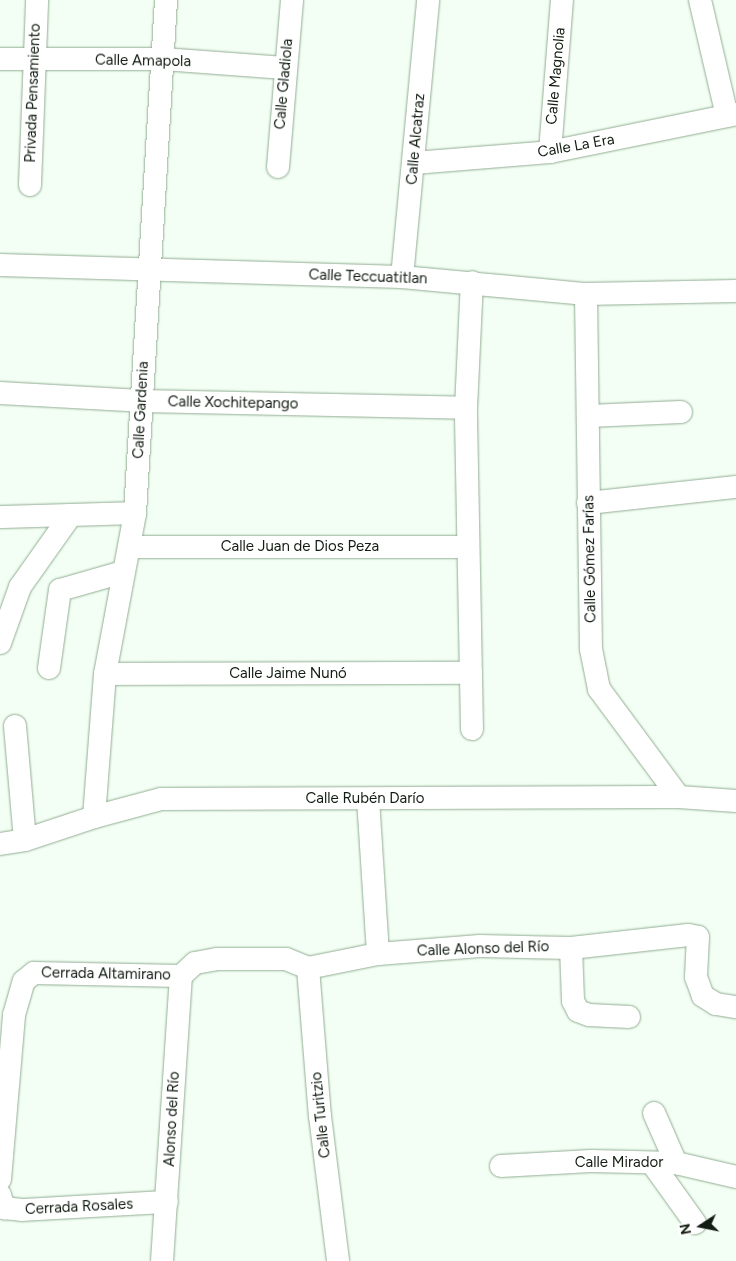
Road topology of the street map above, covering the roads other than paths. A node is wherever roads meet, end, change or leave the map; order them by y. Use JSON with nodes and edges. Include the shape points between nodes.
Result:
{"nodes":[{"id":1,"x":37,"y":0,"type":"edge"},
{"id":2,"x":166,"y":0,"type":"edge"},
{"id":3,"x":292,"y":0,"type":"edge"},
{"id":4,"x":428,"y":0,"type":"edge"},
{"id":5,"x":562,"y":0,"type":"edge"},
{"id":6,"x":700,"y":0,"type":"edge"},
{"id":7,"x":0,"y":59,"type":"edge"},
{"id":8,"x":163,"y":59,"type":"junction"},
{"id":9,"x":33,"y":60,"type":"junction"},
{"id":10,"x":285,"y":68,"type":"junction"},
{"id":11,"x":731,"y":115,"type":"edge"},
{"id":12,"x":550,"y":152,"type":"junction"},
{"id":13,"x":414,"y":163,"type":"junction"},
{"id":14,"x":278,"y":167,"type":"dead end"},
{"id":15,"x":30,"y":185,"type":"dead end"},
{"id":16,"x":0,"y":265,"type":"edge"},
{"id":17,"x":149,"y":270,"type":"junction"},
{"id":18,"x":402,"y":277,"type":"junction"},
{"id":19,"x":472,"y":282,"type":"junction"},
{"id":20,"x":736,"y":290,"type":"edge"},
{"id":21,"x":586,"y":294,"type":"junction"},
{"id":22,"x":0,"y":393,"type":"edge"},
{"id":23,"x":141,"y":402,"type":"junction"},
{"id":24,"x":466,"y":408,"type":"junction"},
{"id":25,"x":681,"y":412,"type":"dead end"},
{"id":26,"x":589,"y":416,"type":"junction"},
{"id":27,"x":736,"y":487,"type":"edge"},
{"id":28,"x":588,"y":503,"type":"junction"},
{"id":29,"x":135,"y":513,"type":"junction"},
{"id":30,"x":71,"y":515,"type":"junction"},
{"id":31,"x":0,"y":517,"type":"edge"},
{"id":32,"x":131,"y":547,"type":"junction"},
{"id":33,"x":468,"y":547,"type":"junction"},
{"id":34,"x":123,"y":572,"type":"junction"},
{"id":35,"x":0,"y":642,"type":"edge"},
{"id":36,"x":49,"y":668,"type":"dead end"},
{"id":37,"x":105,"y":674,"type":"junction"},
{"id":38,"x":471,"y":674,"type":"junction"},
{"id":39,"x":15,"y":726,"type":"dead end"},
{"id":40,"x":472,"y":729,"type":"dead end"},
{"id":41,"x":679,"y":797,"type":"junction"},
{"id":42,"x":368,"y":800,"type":"junction"},
{"id":43,"x":736,"y":801,"type":"edge"},
{"id":44,"x":94,"y":816,"type":"junction"},
{"id":45,"x":25,"y":840,"type":"junction"},
{"id":46,"x":0,"y":844,"type":"edge"},
{"id":47,"x":571,"y":948,"type":"junction"},
{"id":48,"x":378,"y":954,"type":"junction"},
{"id":49,"x":308,"y":968,"type":"junction"},
{"id":50,"x":181,"y":976,"type":"junction"},
{"id":51,"x":736,"y":1007,"type":"edge"},
{"id":52,"x":7,"y":1015,"type":"edge"},
{"id":53,"x":629,"y":1017,"type":"dead end"},
{"id":54,"x":654,"y":1113,"type":"dead end"},
{"id":55,"x":652,"y":1163,"type":"junction"},
{"id":56,"x":676,"y":1163,"type":"junction"},
{"id":57,"x":501,"y":1166,"type":"dead end"},
{"id":58,"x":736,"y":1177,"type":"edge"},
{"id":59,"x":0,"y":1179,"type":"edge"},
{"id":60,"x":0,"y":1195,"type":"edge"},
{"id":61,"x":168,"y":1202,"type":"junction"},
{"id":62,"x":695,"y":1223,"type":"dead end"},
{"id":63,"x":162,"y":1261,"type":"edge"},
{"id":64,"x":338,"y":1261,"type":"edge"}],
"edges":[{"from":1,"to":9,"type":"street","name":"Privada Pensamiento"},
{"from":2,"to":8,"type":"street","name":"Calle Gardenia"},
{"from":3,"to":10,"type":"street","name":"Calle Gladiola"},
{"from":4,"to":13,"type":"street","name":"Calle Alcatraz"},
{"from":5,"to":12,"type":"street","name":"Calle Magnolia"},
{"from":6,"to":11,"type":"street"},
{"from":7,"to":9,"type":"street","name":"Calle Amapola"},
{"from":8,"to":9,"type":"street","name":"Calle Amapola"},
{"from":8,"to":10,"type":"street","name":"Calle Amapola"},
{"from":8,"to":17,"type":"street","name":"Calle Gardenia"},
{"from":9,"to":15,"type":"street","name":"Privada Pensamiento"},
{"from":10,"to":14,"type":"street","name":"Calle Gladiola"},
{"from":11,"to":12,"type":"street","name":"Calle La Era"},
{"from":12,"to":13,"type":"street","name":"Calle La Era"},
{"from":13,"to":18,"type":"street","name":"Calle Alcatraz"},
{"from":16,"to":17,"type":"street","name":"Calle Teccuatitlan"},
{"from":17,"to":18,"type":"street","name":"Calle Teccuatitlan"},
{"from":17,"to":23,"type":"street","name":"Calle Gardenia"},
{"from":18,"to":19,"type":"street","name":"Calle Teccuatitlan"},
{"from":19,"to":21,"type":"street","name":"Calle Teccuatitlan"},
{"from":19,"to":24,"type":"street"},
{"from":20,"to":21,"type":"street","name":"Calle Teccuatitlan"},
{"from":21,"to":26,"type":"street","name":"Calle Gómez Farías"},
{"from":22,"to":23,"type":"street","name":"Calle Xochitepango"},
{"from":23,"to":24,"type":"street","name":"Calle Xochitepango"},
{"from":23,"to":29,"type":"street","name":"Calle Gardenia"},
{"from":24,"to":33,"type":"street"},
{"from":25,"to":26,"type":"street"},
{"from":26,"to":28,"type":"street","name":"Calle Gómez Farías"},
{"from":27,"to":28,"type":"street"},
{"from":28,"to":41,"type":"street","name":"Calle Gómez Farías","via":[[591,649],[599,689]]},
{"from":29,"to":30,"type":"street"},
{"from":29,"to":32,"type":"street","name":"Calle Gardenia"},
{"from":30,"to":31,"type":"street"},
{"from":30,"to":35,"type":"street","via":[[20,586]]},
{"from":32,"to":33,"type":"street","name":"Calle Juan de Dios Peza"},
{"from":32,"to":34,"type":"street","name":"Calle Gardenia"},
{"from":33,"to":38,"type":"street"},
{"from":34,"to":36,"type":"street","via":[[60,590]]},
{"from":34,"to":37,"type":"street","name":"Calle Gardenia"},
{"from":37,"to":38,"type":"street","name":"Calle Jaime Nunó"},
{"from":37,"to":44,"type":"street","name":"Calle Gardenia"},
{"from":38,"to":40,"type":"street"},
{"from":39,"to":45,"type":"street"},
{"from":41,"to":42,"type":"street","name":"Calle Rubén Darío"},
{"from":41,"to":43,"type":"street","name":"Calle Rubén Darío"},
{"from":42,"to":44,"type":"street","name":"Calle Rubén Darío","via":[[162,799]]},
{"from":42,"to":48,"type":"street"},
{"from":44,"to":45,"type":"street","name":"Calle Rubén Darío"},
{"from":45,"to":46,"type":"street","name":"Calle Rubén Darío"},
{"from":47,"to":48,"type":"street","name":"Calle Alonso del Río","via":[[480,946]]},
{"from":47,"to":51,"type":"street","name":"Calle Alonso del Río","via":[[688,935],[698,937],[696,977],[703,996],[716,1004]]},
{"from":47,"to":53,"type":"street","via":[[573,1001],[578,1011],[589,1015]]},
{"from":48,"to":49,"type":"street","name":"Calle Alonso del Río"},
{"from":49,"to":50,"type":"street","via":[[286,959],[217,959],[195,963]]},
{"from":49,"to":64,"type":"street","name":"Calle Turitzio","via":[[320,1116]]},
{"from":50,"to":52,"type":"street","name":"Cerrada Altamirano","via":[[34,973],[24,981]]},
{"from":50,"to":61,"type":"street","name":"Alonso del Río"},
{"from":52,"to":59,"type":"street"},
{"from":54,"to":56,"type":"street"},
{"from":55,"to":56,"type":"street","name":"Calle Mirador"},
{"from":55,"to":57,"type":"street","name":"Calle Mirador","via":[[590,1161]]},
{"from":55,"to":62,"type":"street"},
{"from":56,"to":58,"type":"street","name":"Calle Mirador"},
{"from":60,"to":61,"type":"street","name":"Cerrada Rosales","via":[[4,1208],[22,1210]]},
{"from":61,"to":63,"type":"street","name":"Alonso del Río"}]}
